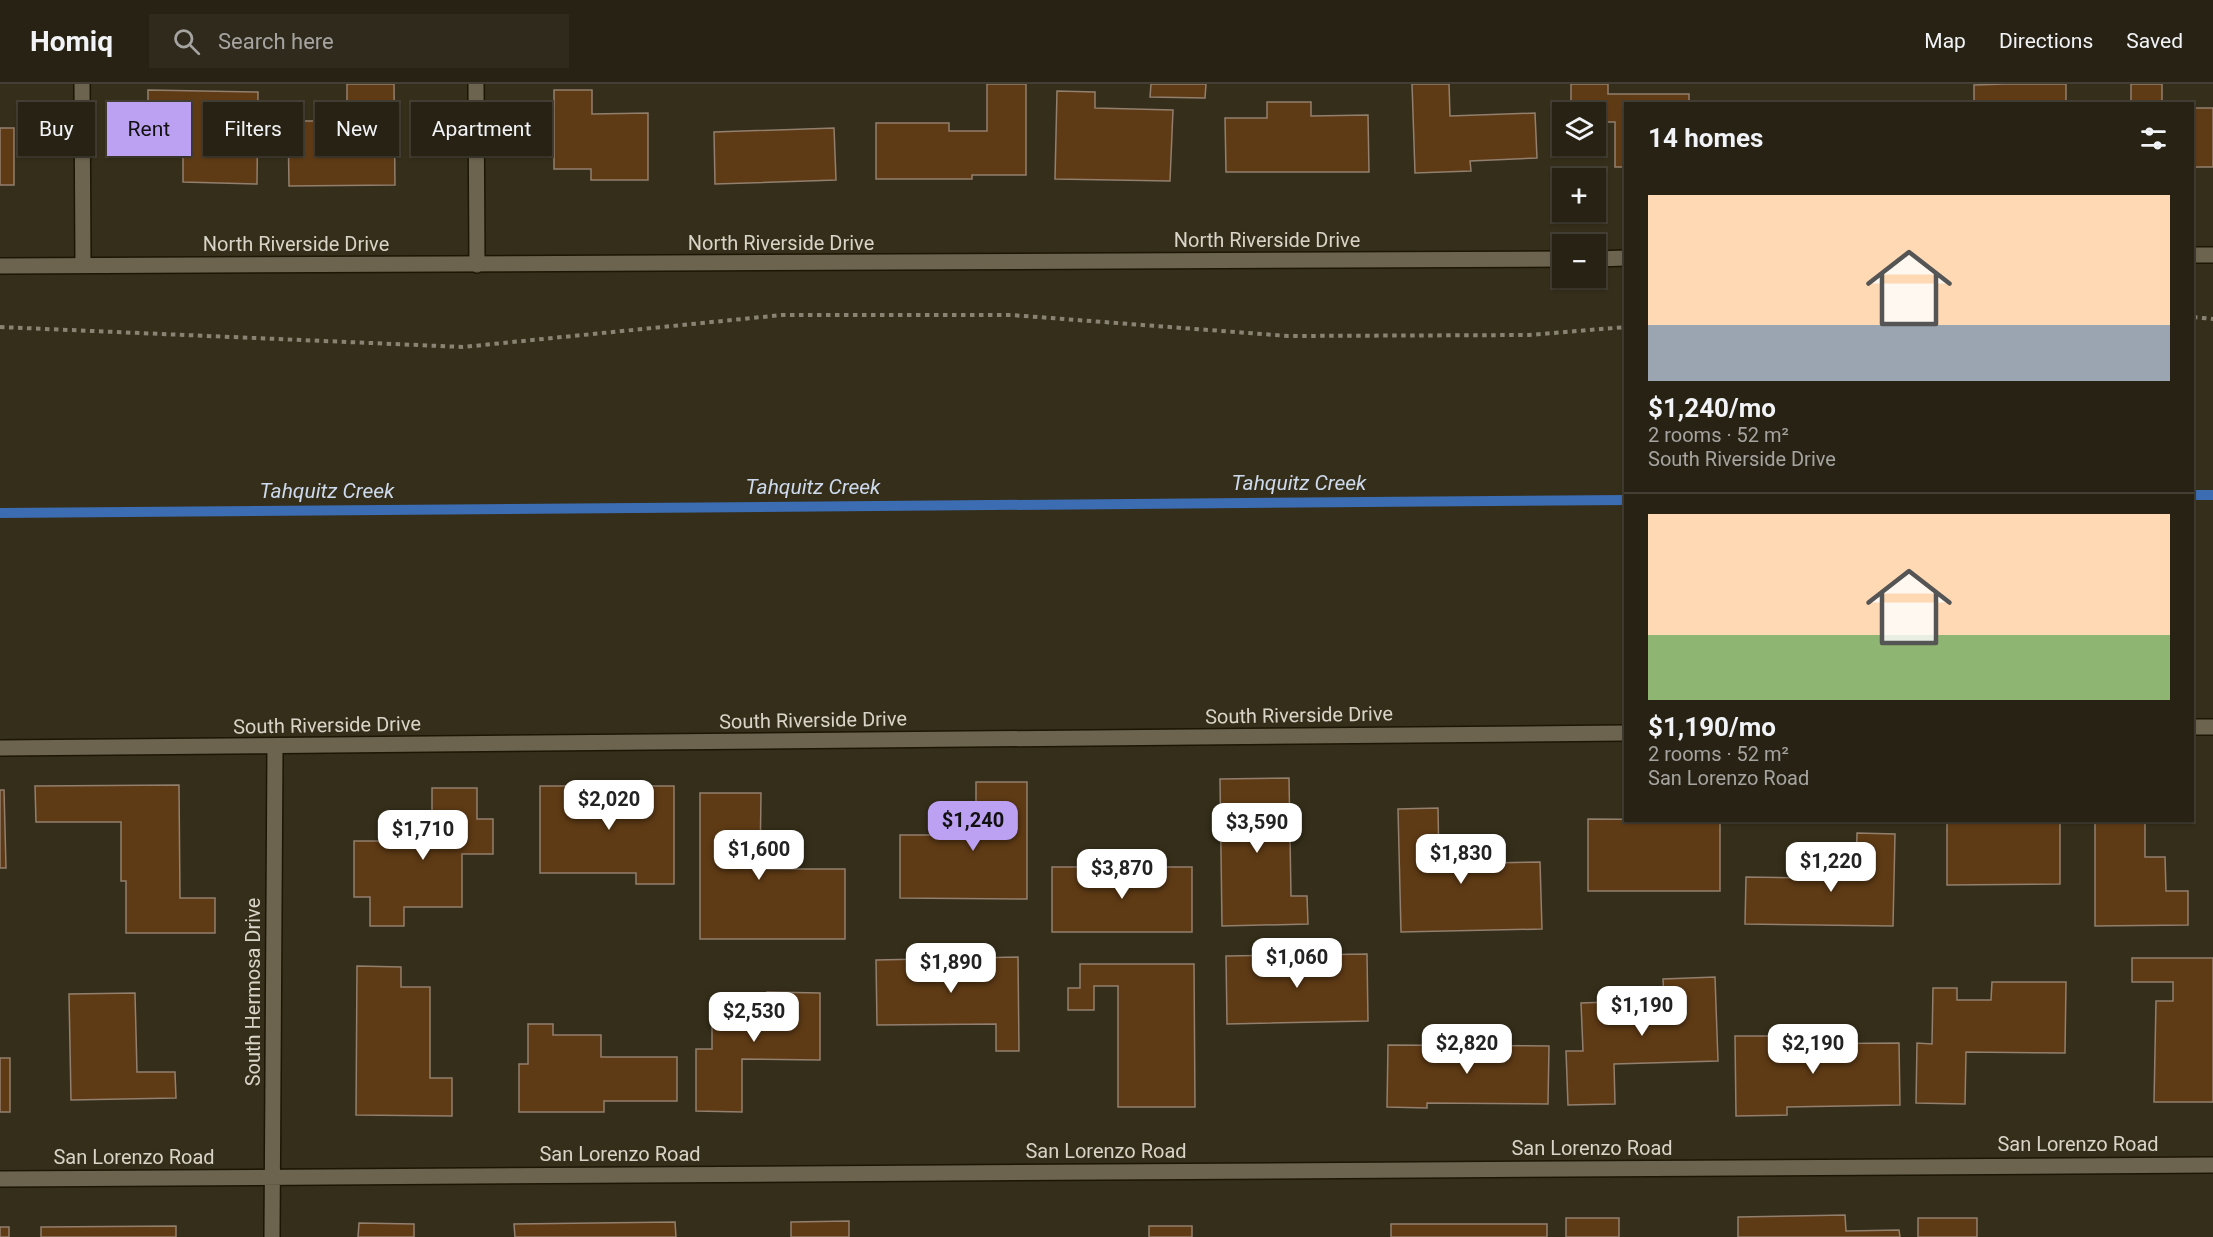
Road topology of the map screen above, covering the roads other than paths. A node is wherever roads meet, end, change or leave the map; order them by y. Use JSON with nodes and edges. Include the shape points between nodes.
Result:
{"nodes":[{"id":1,"x":82,"y":84,"type":"edge"},
{"id":2,"x":476,"y":84,"type":"edge"},
{"id":3,"x":2194,"y":255,"type":"edge"},
{"id":4,"x":2213,"y":255,"type":"edge"},
{"id":5,"x":1606,"y":258,"type":"edge"},
{"id":6,"x":1624,"y":258,"type":"edge"},
{"id":7,"x":1552,"y":259,"type":"edge"},
{"id":8,"x":0,"y":266,"type":"edge"},
{"id":9,"x":83,"y":266,"type":"junction"},
{"id":10,"x":477,"y":266,"type":"junction"},
{"id":11,"x":2194,"y":727,"type":"edge"},
{"id":12,"x":2213,"y":727,"type":"edge"},
{"id":13,"x":1624,"y":733,"type":"edge"},
{"id":14,"x":275,"y":746,"type":"junction"},
{"id":15,"x":0,"y":748,"type":"edge"},
{"id":16,"x":2213,"y":1164,"type":"edge"},
{"id":17,"x":273,"y":1178,"type":"junction"},
{"id":18,"x":0,"y":1179,"type":"edge"},
{"id":19,"x":272,"y":1237,"type":"edge"}],
"edges":[{"from":1,"to":9,"type":"street"},
{"from":2,"to":10,"type":"street"},
{"from":3,"to":4,"type":"street"},
{"from":5,"to":6,"type":"street"},
{"from":7,"to":10,"type":"street","name":"North Riverside Drive"},
{"from":8,"to":9,"type":"street","name":"North Riverside Drive"},
{"from":9,"to":10,"type":"street","name":"North Riverside Drive"},
{"from":11,"to":12,"type":"street"},
{"from":13,"to":14,"type":"street","name":"South Riverside Drive"},
{"from":14,"to":15,"type":"street","name":"South Riverside Drive"},
{"from":14,"to":17,"type":"street","name":"South Hermosa Drive"},
{"from":16,"to":17,"type":"street","name":"San Lorenzo Road"},
{"from":17,"to":18,"type":"street","name":"San Lorenzo Road"},
{"from":17,"to":19,"type":"street","name":"South Hermosa Drive"}]}
